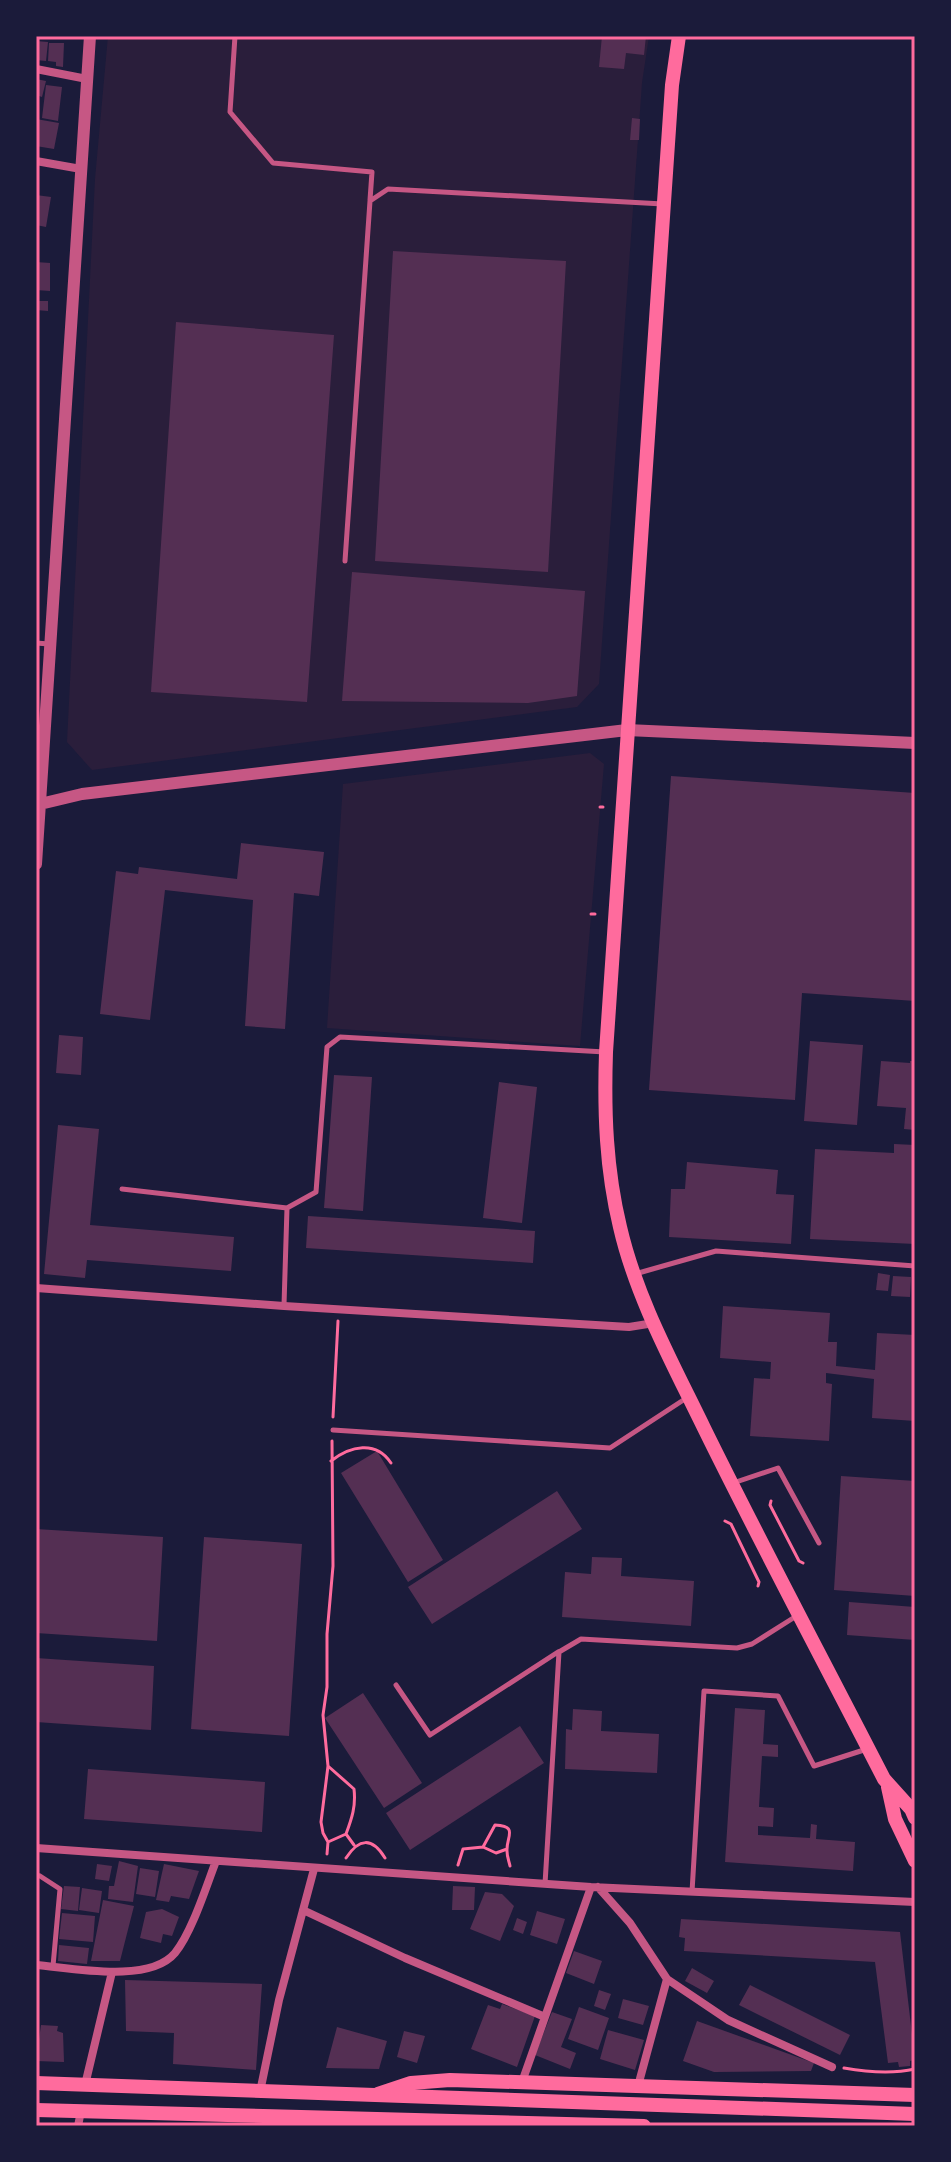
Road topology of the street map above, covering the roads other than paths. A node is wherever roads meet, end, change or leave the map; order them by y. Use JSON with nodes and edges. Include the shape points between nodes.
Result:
{"nodes":[{"id":1,"x":90,"y":36,"type":"edge"},
{"id":2,"x":235,"y":36,"type":"edge"},
{"id":3,"x":679,"y":36,"type":"edge"},
{"id":4,"x":36,"y":69,"type":"edge"},
{"id":5,"x":87,"y":79,"type":"junction"},
{"id":6,"x":36,"y":161,"type":"edge"},
{"id":7,"x":81,"y":169,"type":"junction"},
{"id":8,"x":370,"y":201,"type":"junction"},
{"id":9,"x":664,"y":204,"type":"junction"},
{"id":10,"x":345,"y":561,"type":"dead end"},
{"id":11,"x":42,"y":643,"type":"edge"},
{"id":12,"x":627,"y":730,"type":"junction"},
{"id":13,"x":915,"y":743,"type":"edge"},
{"id":14,"x":38,"y":804,"type":"edge"},
{"id":15,"x":36,"y":864,"type":"edge"},
{"id":16,"x":606,"y":1052,"type":"junction"},
{"id":17,"x":122,"y":1189,"type":"dead end"},
{"id":18,"x":287,"y":1208,"type":"junction"},
{"id":19,"x":915,"y":1266,"type":"edge"},
{"id":20,"x":634,"y":1274,"type":"junction"},
{"id":21,"x":36,"y":1288,"type":"edge"},
{"id":22,"x":284,"y":1306,"type":"junction"},
{"id":23,"x":654,"y":1323,"type":"junction"},
{"id":24,"x":689,"y":1396,"type":"junction"},
{"id":25,"x":333,"y":1430,"type":"road end"},
{"id":26,"x":732,"y":1483,"type":"junction"},
{"id":27,"x":819,"y":1543,"type":"dead end"},
{"id":28,"x":799,"y":1615,"type":"junction"},
{"id":29,"x":559,"y":1652,"type":"junction"},
{"id":30,"x":396,"y":1685,"type":"dead end"},
{"id":31,"x":868,"y":1749,"type":"junction"},
{"id":32,"x":888,"y":1786,"type":"junction"},
{"id":33,"x":914,"y":1813,"type":"edge"},
{"id":34,"x":36,"y":1848,"type":"edge"},
{"id":35,"x":216,"y":1861,"type":"junction"},
{"id":36,"x":915,"y":1861,"type":"edge"},
{"id":37,"x":314,"y":1869,"type":"junction"},
{"id":38,"x":40,"y":1876,"type":"dead end"},
{"id":39,"x":545,"y":1884,"type":"junction"},
{"id":40,"x":594,"y":1887,"type":"junction"},
{"id":41,"x":692,"y":1892,"type":"junction"},
{"id":42,"x":915,"y":1902,"type":"edge"},
{"id":43,"x":303,"y":1910,"type":"junction"},
{"id":44,"x":36,"y":1965,"type":"edge"},
{"id":45,"x":53,"y":1966,"type":"junction"},
{"id":46,"x":112,"y":1972,"type":"junction"},
{"id":47,"x":667,"y":1979,"type":"junction"},
{"id":48,"x":545,"y":2017,"type":"junction"},
{"id":49,"x":832,"y":2067,"type":"road end"},
{"id":50,"x":522,"y":2082,"type":"junction"},
{"id":51,"x":36,"y":2083,"type":"edge"},
{"id":52,"x":85,"y":2085,"type":"junction"},
{"id":53,"x":638,"y":2086,"type":"junction"},
{"id":54,"x":260,"y":2092,"type":"junction"},
{"id":55,"x":915,"y":2095,"type":"edge"},
{"id":56,"x":370,"y":2097,"type":"junction"},
{"id":57,"x":36,"y":2110,"type":"edge"},
{"id":58,"x":915,"y":2114,"type":"edge"},
{"id":59,"x":80,"y":2118,"type":"edge"},
{"id":60,"x":350,"y":2118,"type":"junction"},
{"id":61,"x":377,"y":2126,"type":"edge"},
{"id":62,"x":644,"y":2126,"type":"edge"}],
"edges":[{"from":1,"to":5,"type":"street"},
{"from":2,"to":8,"type":"lane","via":[[230,112],[273,163],[372,172]]},
{"from":3,"to":9,"type":"main road"},
{"from":4,"to":5,"type":"street"},
{"from":5,"to":7,"type":"street"},
{"from":6,"to":7,"type":"street"},
{"from":7,"to":11,"type":"street"},
{"from":8,"to":9,"type":"lane","via":[[388,189]]},
{"from":8,"to":10,"type":"lane"},
{"from":9,"to":12,"type":"main road"},
{"from":11,"to":14,"type":"street"},
{"from":12,"to":13,"type":"street"},
{"from":12,"to":14,"type":"street","via":[[82,794]]},
{"from":12,"to":16,"type":"main road"},
{"from":14,"to":15,"type":"street"},
{"from":16,"to":18,"type":"lane","via":[[340,1037],[327,1047],[316,1192]]},
{"from":16,"to":20,"type":"main road","via":[[605,1139],[620,1229]]},
{"from":17,"to":18,"type":"lane"},
{"from":18,"to":22,"type":"lane"},
{"from":19,"to":20,"type":"lane","via":[[716,1251]]},
{"from":20,"to":23,"type":"main road"},
{"from":21,"to":22,"type":"street"},
{"from":22,"to":23,"type":"street","via":[[629,1327]]},
{"from":23,"to":24,"type":"main road"},
{"from":24,"to":25,"type":"lane","via":[[610,1448]]},
{"from":24,"to":26,"type":"main road"},
{"from":26,"to":27,"type":"lane","via":[[778,1468]]},
{"from":26,"to":28,"type":"main road"},
{"from":28,"to":29,"type":"lane","via":[[737,1648],[581,1639]]},
{"from":28,"to":31,"type":"main road"},
{"from":29,"to":30,"type":"lane","via":[[430,1735]]},
{"from":29,"to":39,"type":"lane"},
{"from":31,"to":32,"type":"main road"},
{"from":31,"to":41,"type":"lane","via":[[814,1766],[778,1696],[704,1691]]},
{"from":32,"to":33,"type":"main road"},
{"from":32,"to":36,"type":"main road","via":[[895,1819]]},
{"from":34,"to":35,"type":"street"},
{"from":35,"to":37,"type":"street"},
{"from":35,"to":46,"type":"street","via":[[175,1952],[160,1965]]},
{"from":37,"to":39,"type":"street"},
{"from":37,"to":43,"type":"street"},
{"from":38,"to":45,"type":"lane","via":[[60,1889]]},
{"from":39,"to":40,"type":"street"},
{"from":40,"to":41,"type":"street"},
{"from":40,"to":47,"type":"street","via":[[630,1923]]},
{"from":40,"to":48,"type":"street"},
{"from":41,"to":42,"type":"street"},
{"from":43,"to":48,"type":"street"},
{"from":43,"to":54,"type":"street"},
{"from":44,"to":45,"type":"street"},
{"from":45,"to":46,"type":"street"},
{"from":46,"to":52,"type":"street"},
{"from":47,"to":49,"type":"street","via":[[728,2020]]},
{"from":47,"to":53,"type":"street"},
{"from":48,"to":50,"type":"street"},
{"from":50,"to":53,"type":"main road"},
{"from":50,"to":56,"type":"main road","via":[[411,2083]]},
{"from":51,"to":52,"type":"main road"},
{"from":52,"to":54,"type":"main road"},
{"from":53,"to":55,"type":"main road"},
{"from":54,"to":56,"type":"main road"},
{"from":56,"to":58,"type":"main road"},
{"from":57,"to":59,"type":"main road"},
{"from":59,"to":60,"type":"main road"},
{"from":60,"to":61,"type":"main road"},
{"from":60,"to":62,"type":"main road"}]}
